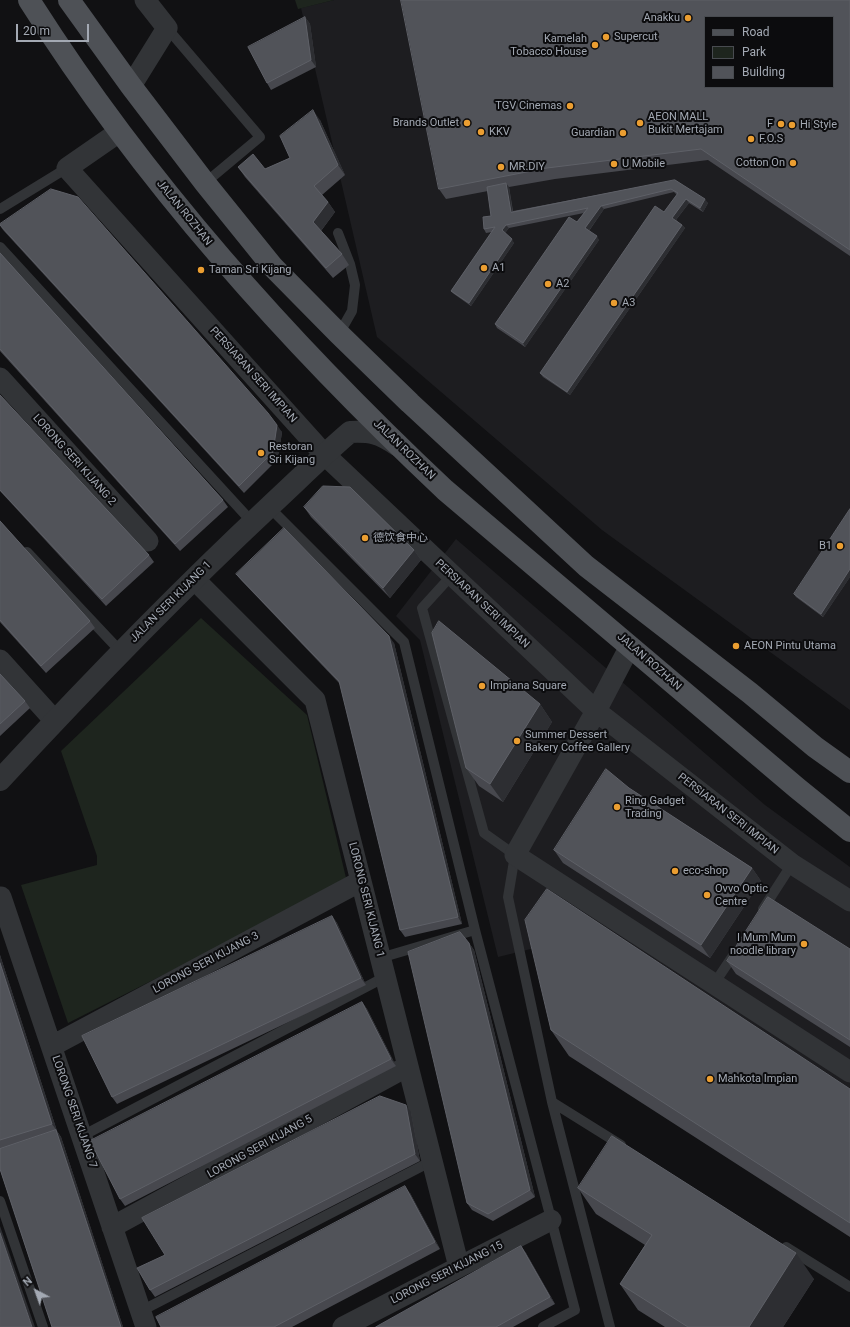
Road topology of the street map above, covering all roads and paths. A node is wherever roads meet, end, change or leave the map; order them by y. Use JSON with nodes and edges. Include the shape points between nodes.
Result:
{"nodes":[{"id":1,"x":29,"y":0,"type":"edge"},
{"id":2,"x":69,"y":0,"type":"edge"},
{"id":3,"x":145,"y":0,"type":"edge"},
{"id":4,"x":167,"y":28,"type":"junction"},
{"id":5,"x":131,"y":86,"type":"junction"},
{"id":6,"x":119,"y":132,"type":"junction"},
{"id":7,"x":67,"y":168,"type":"junction"},
{"id":8,"x":205,"y":183,"type":"junction"},
{"id":9,"x":0,"y":209,"type":"edge"},
{"id":10,"x":338,"y":233,"type":"dead end"},
{"id":11,"x":0,"y":247,"type":"edge"},
{"id":12,"x":339,"y":334,"type":"junction"},
{"id":13,"x":0,"y":378,"type":"edge"},
{"id":14,"x":347,"y":393,"type":"junction"},
{"id":15,"x":350,"y":432,"type":"junction"},
{"id":16,"x":398,"y":445,"type":"junction"},
{"id":17,"x":324,"y":454,"type":"junction"},
{"id":18,"x":269,"y":507,"type":"junction"},
{"id":19,"x":252,"y":522,"type":"junction"},
{"id":20,"x":148,"y":541,"type":"dead end"},
{"id":21,"x":21,"y":545,"type":"edge"},
{"id":22,"x":452,"y":575,"type":"junction"},
{"id":23,"x":194,"y":579,"type":"junction"},
{"id":24,"x":630,"y":646,"type":"junction"},
{"id":25,"x":122,"y":653,"type":"junction"},
{"id":26,"x":0,"y":660,"type":"edge"},
{"id":27,"x":596,"y":711,"type":"junction"},
{"id":28,"x":55,"y":721,"type":"junction"},
{"id":29,"x":850,"y":772,"type":"edge"},
{"id":30,"x":0,"y":780,"type":"edge"},
{"id":31,"x":850,"y":831,"type":"edge"},
{"id":32,"x":515,"y":855,"type":"junction"},
{"id":33,"x":792,"y":864,"type":"junction"},
{"id":34,"x":361,"y":881,"type":"junction"},
{"id":35,"x":2,"y":897,"type":"dead end"},
{"id":36,"x":850,"y":901,"type":"edge"},
{"id":37,"x":758,"y":917,"type":"edge"},
{"id":38,"x":475,"y":930,"type":"junction"},
{"id":39,"x":740,"y":944,"type":"edge"},
{"id":40,"x":383,"y":967,"type":"junction"},
{"id":41,"x":714,"y":984,"type":"junction"},
{"id":42,"x":52,"y":1046,"type":"junction"},
{"id":43,"x":408,"y":1066,"type":"junction"},
{"id":44,"x":850,"y":1072,"type":"edge"},
{"id":45,"x":552,"y":1102,"type":"junction"},
{"id":46,"x":82,"y":1136,"type":"junction"},
{"id":47,"x":626,"y":1148,"type":"edge"},
{"id":48,"x":432,"y":1161,"type":"junction"},
{"id":49,"x":0,"y":1201,"type":"edge"},
{"id":50,"x":551,"y":1220,"type":"junction"},
{"id":51,"x":112,"y":1227,"type":"junction"},
{"id":52,"x":776,"y":1241,"type":"edge"},
{"id":53,"x":458,"y":1266,"type":"junction"},
{"id":54,"x":850,"y":1287,"type":"edge"},
{"id":55,"x":143,"y":1319,"type":"edge"},
{"id":56,"x":43,"y":1327,"type":"edge"},
{"id":57,"x":343,"y":1327,"type":"edge"},
{"id":58,"x":543,"y":1327,"type":"edge"},
{"id":59,"x":610,"y":1327,"type":"edge"}],
"edges":[{"from":1,"to":6,"type":"main road","name":"JALAN ROZHAN"},
{"from":2,"to":5,"type":"main road"},
{"from":3,"to":4,"type":"street"},
{"from":4,"to":5,"type":"street"},
{"from":4,"to":8,"type":"lane","via":[[260,137]]},
{"from":5,"to":8,"type":"main road"},
{"from":6,"to":7,"type":"street"},
{"from":6,"to":14,"type":"main road","name":"JALAN ROZHAN","via":[[204,239],[281,325]]},
{"from":7,"to":9,"type":"lane"},
{"from":7,"to":17,"type":"street","name":"PERSIARAN SERI IMPIAN"},
{"from":8,"to":12,"type":"main road","via":[[272,266]]},
{"from":10,"to":12,"type":"lane","via":[[355,285],[352,311]]},
{"from":11,"to":19,"type":"lane"},
{"from":12,"to":29,"type":"main road","via":[[586,566]]},
{"from":13,"to":20,"type":"street","name":"LORONG SERI KIJANG 2"},
{"from":14,"to":15,"type":"street"},
{"from":14,"to":16,"type":"main road","name":"JALAN ROZHAN"},
{"from":15,"to":16,"type":"street","via":[[367,432],[383,436]]},
{"from":15,"to":17,"type":"street","name":"JALAN SERI KIJANG 1"},
{"from":16,"to":24,"type":"main road","name":"JALAN ROZHAN","via":[[445,490]]},
{"from":17,"to":18,"type":"street","name":"JALAN SERI KIJANG 1"},
{"from":17,"to":22,"type":"street","name":"PERSIARAN SERI IMPIAN"},
{"from":18,"to":19,"type":"street","name":"JALAN SERI KIJANG 1"},
{"from":18,"to":38,"type":"lane","via":[[404,642]]},
{"from":19,"to":23,"type":"street","name":"JALAN SERI KIJANG 1"},
{"from":21,"to":25,"type":"lane"},
{"from":22,"to":27,"type":"street","name":"PERSIARAN SERI IMPIAN"},
{"from":22,"to":32,"type":"lane","via":[[422,608],[484,833]]},
{"from":23,"to":25,"type":"street","name":"JALAN SERI KIJANG 1"},
{"from":23,"to":34,"type":"street","name":"LORONG SERI KIJANG 1","via":[[315,700]]},
{"from":24,"to":27,"type":"street"},
{"from":24,"to":31,"type":"main road","name":"JALAN ROZHAN"},
{"from":25,"to":28,"type":"street","name":"JALAN SERI KIJANG 1"},
{"from":26,"to":28,"type":"street"},
{"from":27,"to":32,"type":"street"},
{"from":27,"to":33,"type":"street","name":"PERSIARAN SERI IMPIAN"},
{"from":28,"to":30,"type":"street","name":"JALAN SERI KIJANG 1"},
{"from":32,"to":41,"type":"street"},
{"from":32,"to":45,"type":"lane","via":[[508,897]]},
{"from":33,"to":36,"type":"street","name":"PERSIARAN SERI IMPIAN"},
{"from":33,"to":37,"type":"lane"},
{"from":34,"to":40,"type":"street","name":"LORONG SERI KIJANG 1"},
{"from":34,"to":42,"type":"street","name":"LORONG SERI KIJANG 3"},
{"from":35,"to":42,"type":"street","name":"LORONG SERI KIJANG 7"},
{"from":38,"to":40,"type":"lane"},
{"from":38,"to":50,"type":"lane"},
{"from":39,"to":41,"type":"lane"},
{"from":40,"to":43,"type":"street","name":"LORONG SERI KIJANG 1"},
{"from":40,"to":46,"type":"lane"},
{"from":41,"to":44,"type":"street"},
{"from":42,"to":46,"type":"street","name":"LORONG SERI KIJANG 7"},
{"from":43,"to":48,"type":"street","name":"LORONG SERI KIJANG 1"},
{"from":43,"to":51,"type":"street","name":"LORONG SERI KIJANG 5"},
{"from":45,"to":47,"type":"lane"},
{"from":45,"to":59,"type":"lane"},
{"from":46,"to":51,"type":"street","name":"LORONG SERI KIJANG 7"},
{"from":48,"to":53,"type":"street","name":"LORONG SERI KIJANG 1"},
{"from":48,"to":55,"type":"lane"},
{"from":49,"to":56,"type":"lane"},
{"from":50,"to":53,"type":"street","name":"LORONG SERI KIJANG 15"},
{"from":50,"to":58,"type":"lane","via":[[575,1310]]},
{"from":51,"to":55,"type":"street","name":"LORONG SERI KIJANG 7"},
{"from":52,"to":54,"type":"lane"},
{"from":53,"to":57,"type":"street","name":"LORONG SERI KIJANG 15"}]}
